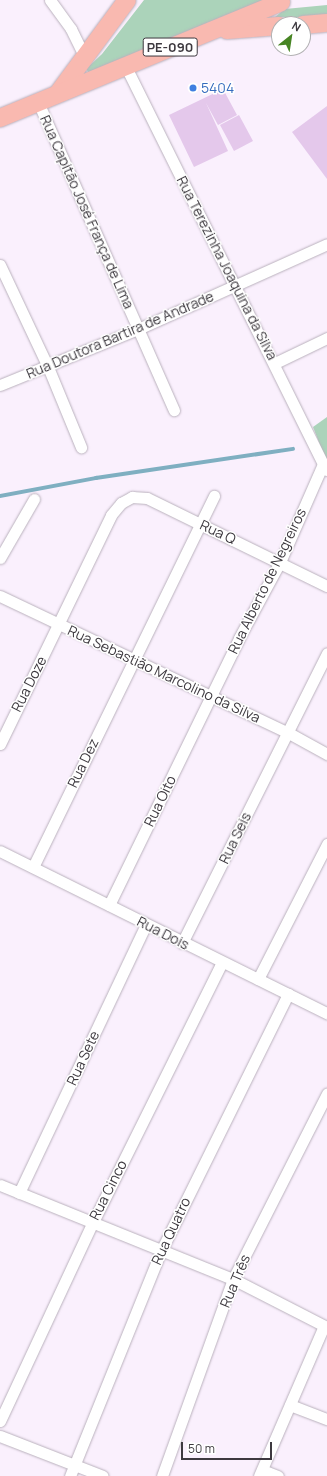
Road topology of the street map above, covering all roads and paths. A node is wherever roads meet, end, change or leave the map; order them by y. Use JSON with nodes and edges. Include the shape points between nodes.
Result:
{"nodes":[{"id":1,"x":50,"y":0,"type":"edge"},
{"id":2,"x":127,"y":0,"type":"edge"},
{"id":3,"x":285,"y":1,"type":"edge"},
{"id":4,"x":327,"y":23,"type":"edge"},
{"id":5,"x":311,"y":24,"type":"edge"},
{"id":6,"x":271,"y":27,"type":"edge"},
{"id":7,"x":212,"y":31,"type":"junction"},
{"id":8,"x":84,"y":56,"type":"junction"},
{"id":9,"x":125,"y":65,"type":"junction"},
{"id":10,"x":59,"y":92,"type":"junction"},
{"id":11,"x":38,"y":102,"type":"junction"},
{"id":12,"x":0,"y":118,"type":"edge"},
{"id":13,"x":327,"y":244,"type":"edge"},
{"id":14,"x":0,"y":264,"type":"edge"},
{"id":15,"x":4,"y":284,"type":"edge"},
{"id":16,"x":234,"y":287,"type":"junction"},
{"id":17,"x":138,"y":329,"type":"junction"},
{"id":18,"x":327,"y":338,"type":"edge"},
{"id":19,"x":275,"y":363,"type":"junction"},
{"id":20,"x":48,"y":367,"type":"junction"},
{"id":21,"x":0,"y":386,"type":"edge"},
{"id":22,"x":174,"y":410,"type":"dead end"},
{"id":23,"x":81,"y":447,"type":"dead end"},
{"id":24,"x":325,"y":467,"type":"edge"},
{"id":25,"x":214,"y":496,"type":"dead end"},
{"id":26,"x":34,"y":498,"type":"dead end"},
{"id":27,"x":111,"y":514,"type":"joint"},
{"id":28,"x":200,"y":524,"type":"junction"},
{"id":29,"x":0,"y":558,"type":"edge"},
{"id":30,"x":280,"y":562,"type":"junction"},
{"id":31,"x":327,"y":586,"type":"edge"},
{"id":32,"x":0,"y":596,"type":"edge"},
{"id":33,"x":59,"y":625,"type":"junction"},
{"id":34,"x":327,"y":653,"type":"edge"},
{"id":35,"x":133,"y":659,"type":"junction"},
{"id":36,"x":210,"y":697,"type":"junction"},
{"id":37,"x":287,"y":732,"type":"junction"},
{"id":38,"x":0,"y":744,"type":"edge"},
{"id":39,"x":327,"y":754,"type":"edge"},
{"id":40,"x":327,"y":844,"type":"edge"},
{"id":41,"x":0,"y":851,"type":"edge"},
{"id":42,"x":33,"y":867,"type":"junction"},
{"id":43,"x":109,"y":905,"type":"junction"},
{"id":44,"x":146,"y":924,"type":"junction"},
{"id":45,"x":182,"y":943,"type":"junction"},
{"id":46,"x":222,"y":962,"type":"junction"},
{"id":47,"x":258,"y":979,"type":"junction"},
{"id":48,"x":288,"y":994,"type":"junction"},
{"id":49,"x":327,"y":1013,"type":"edge"},
{"id":50,"x":327,"y":1094,"type":"edge"},
{"id":51,"x":0,"y":1185,"type":"edge"},
{"id":52,"x":19,"y":1193,"type":"junction"},
{"id":53,"x":92,"y":1224,"type":"junction"},
{"id":54,"x":161,"y":1251,"type":"junction"},
{"id":55,"x":233,"y":1279,"type":"junction"},
{"id":56,"x":325,"y":1327,"type":"edge"},
{"id":57,"x":290,"y":1405,"type":"junction"},
{"id":58,"x":327,"y":1419,"type":"edge"},
{"id":59,"x":0,"y":1421,"type":"edge"},
{"id":60,"x":0,"y":1436,"type":"edge"},
{"id":61,"x":74,"y":1464,"type":"junction"},
{"id":62,"x":261,"y":1473,"type":"edge"},
{"id":63,"x":70,"y":1476,"type":"edge"},
{"id":64,"x":103,"y":1476,"type":"edge"},
{"id":65,"x":162,"y":1476,"type":"edge"},
{"id":66,"x":278,"y":1476,"type":"edge"}],
"edges":[{"from":1,"to":8,"type":"street","via":[[71,29]]},
{"from":2,"to":8,"type":"main road","number":"PE-090"},
{"from":3,"to":7,"type":"main road","name":"PE-090","number":"PE-090"},
{"from":4,"to":5,"type":"main road"},
{"from":6,"to":7,"type":"main road","number":"PE-090"},
{"from":7,"to":9,"type":"main road","name":"PE-090","number":"PE-090"},
{"from":8,"to":10,"type":"main road","number":"PE-090"},
{"from":9,"to":10,"type":"main road","name":"PE-090","number":"PE-090"},
{"from":9,"to":16,"type":"street","name":"Rua Terezinha Joaquina da Silva"},
{"from":10,"to":11,"type":"main road","number":"PE-090"},
{"from":11,"to":12,"type":"main road","number":"PE-090"},
{"from":11,"to":17,"type":"street","name":"Rua Capitão José França de Lima"},
{"from":13,"to":16,"type":"street","name":"Rua Doutora Bartira de Andrade"},
{"from":14,"to":15,"type":"street"},
{"from":15,"to":20,"type":"street"},
{"from":16,"to":17,"type":"street","name":"Rua Doutora Bartira de Andrade"},
{"from":16,"to":19,"type":"street","name":"Rua Terezinha Joaquina da Silva"},
{"from":17,"to":20,"type":"street","name":"Rua Doutora Bartira de Andrade"},
{"from":17,"to":22,"type":"street","name":"Rua Capitão José França de Lima"},
{"from":18,"to":19,"type":"street"},
{"from":19,"to":24,"type":"street","name":"Rua Terezinha Joaquina da Silva"},
{"from":20,"to":21,"type":"street","name":"Rua Doutora Bartira de Andrade"},
{"from":20,"to":23,"type":"street"},
{"from":24,"to":30,"type":"street","name":"Rua Alberto de Negreiros"},
{"from":25,"to":28,"type":"street","name":"Rua Dez"},
{"from":26,"to":29,"type":"street"},
{"from":27,"to":28,"type":"street","name":"Rua Q","via":[[121,503],[132,497],[147,498]]},
{"from":27,"to":33,"type":"street","name":"Rua Doze"},
{"from":28,"to":30,"type":"street","name":"Rua Q"},
{"from":28,"to":35,"type":"street","name":"Rua Dez"},
{"from":30,"to":31,"type":"street","name":"Rua Q"},
{"from":30,"to":36,"type":"street","name":"Rua Alberto de Negreiros"},
{"from":32,"to":33,"type":"street","name":"Rua Sebastião Marcolino da Silva"},
{"from":33,"to":35,"type":"street","name":"Rua Sebastião Marcolino da Silva"},
{"from":33,"to":38,"type":"street","name":"Rua Doze"},
{"from":34,"to":37,"type":"street","name":"Rua Seis"},
{"from":35,"to":36,"type":"street","name":"Rua Sebastião Marcolino da Silva"},
{"from":35,"to":42,"type":"street","name":"Rua Dez"},
{"from":36,"to":37,"type":"street","name":"Rua Sebastião Marcolino da Silva"},
{"from":36,"to":43,"type":"street","name":"Rua Oito"},
{"from":37,"to":39,"type":"street","name":"Rua Sebastião Marcolino da Silva"},
{"from":37,"to":45,"type":"street","name":"Rua Seis"},
{"from":40,"to":47,"type":"street"},
{"from":41,"to":42,"type":"street","name":"Rua Dois"},
{"from":42,"to":43,"type":"street","name":"Rua Dois"},
{"from":43,"to":44,"type":"street","name":"Rua Dois"},
{"from":44,"to":45,"type":"street","name":"Rua Dois"},
{"from":44,"to":52,"type":"street","name":"Rua Sete"},
{"from":45,"to":46,"type":"street","name":"Rua Dois"},
{"from":46,"to":47,"type":"street","name":"Rua Dois"},
{"from":46,"to":53,"type":"street","name":"Rua Cinco"},
{"from":47,"to":48,"type":"street","name":"Rua Dois"},
{"from":48,"to":49,"type":"street","name":"Rua Dois"},
{"from":48,"to":54,"type":"street","name":"Rua Quatro"},
{"from":50,"to":55,"type":"street","name":"Rua Três"},
{"from":51,"to":52,"type":"street"},
{"from":52,"to":53,"type":"street"},
{"from":53,"to":54,"type":"street"},
{"from":53,"to":59,"type":"street","name":"Rua Cinco"},
{"from":54,"to":55,"type":"street"},
{"from":54,"to":61,"type":"street","name":"Rua Quatro"},
{"from":55,"to":56,"type":"street"},
{"from":55,"to":65,"type":"street","name":"Rua Três"},
{"from":56,"to":57,"type":"street"},
{"from":57,"to":58,"type":"street"},
{"from":57,"to":62,"type":"street"},
{"from":60,"to":61,"type":"street"},
{"from":61,"to":63,"type":"street","name":"Rua Quatro"},
{"from":61,"to":64,"type":"street"},
{"from":62,"to":66,"type":"street"}]}
